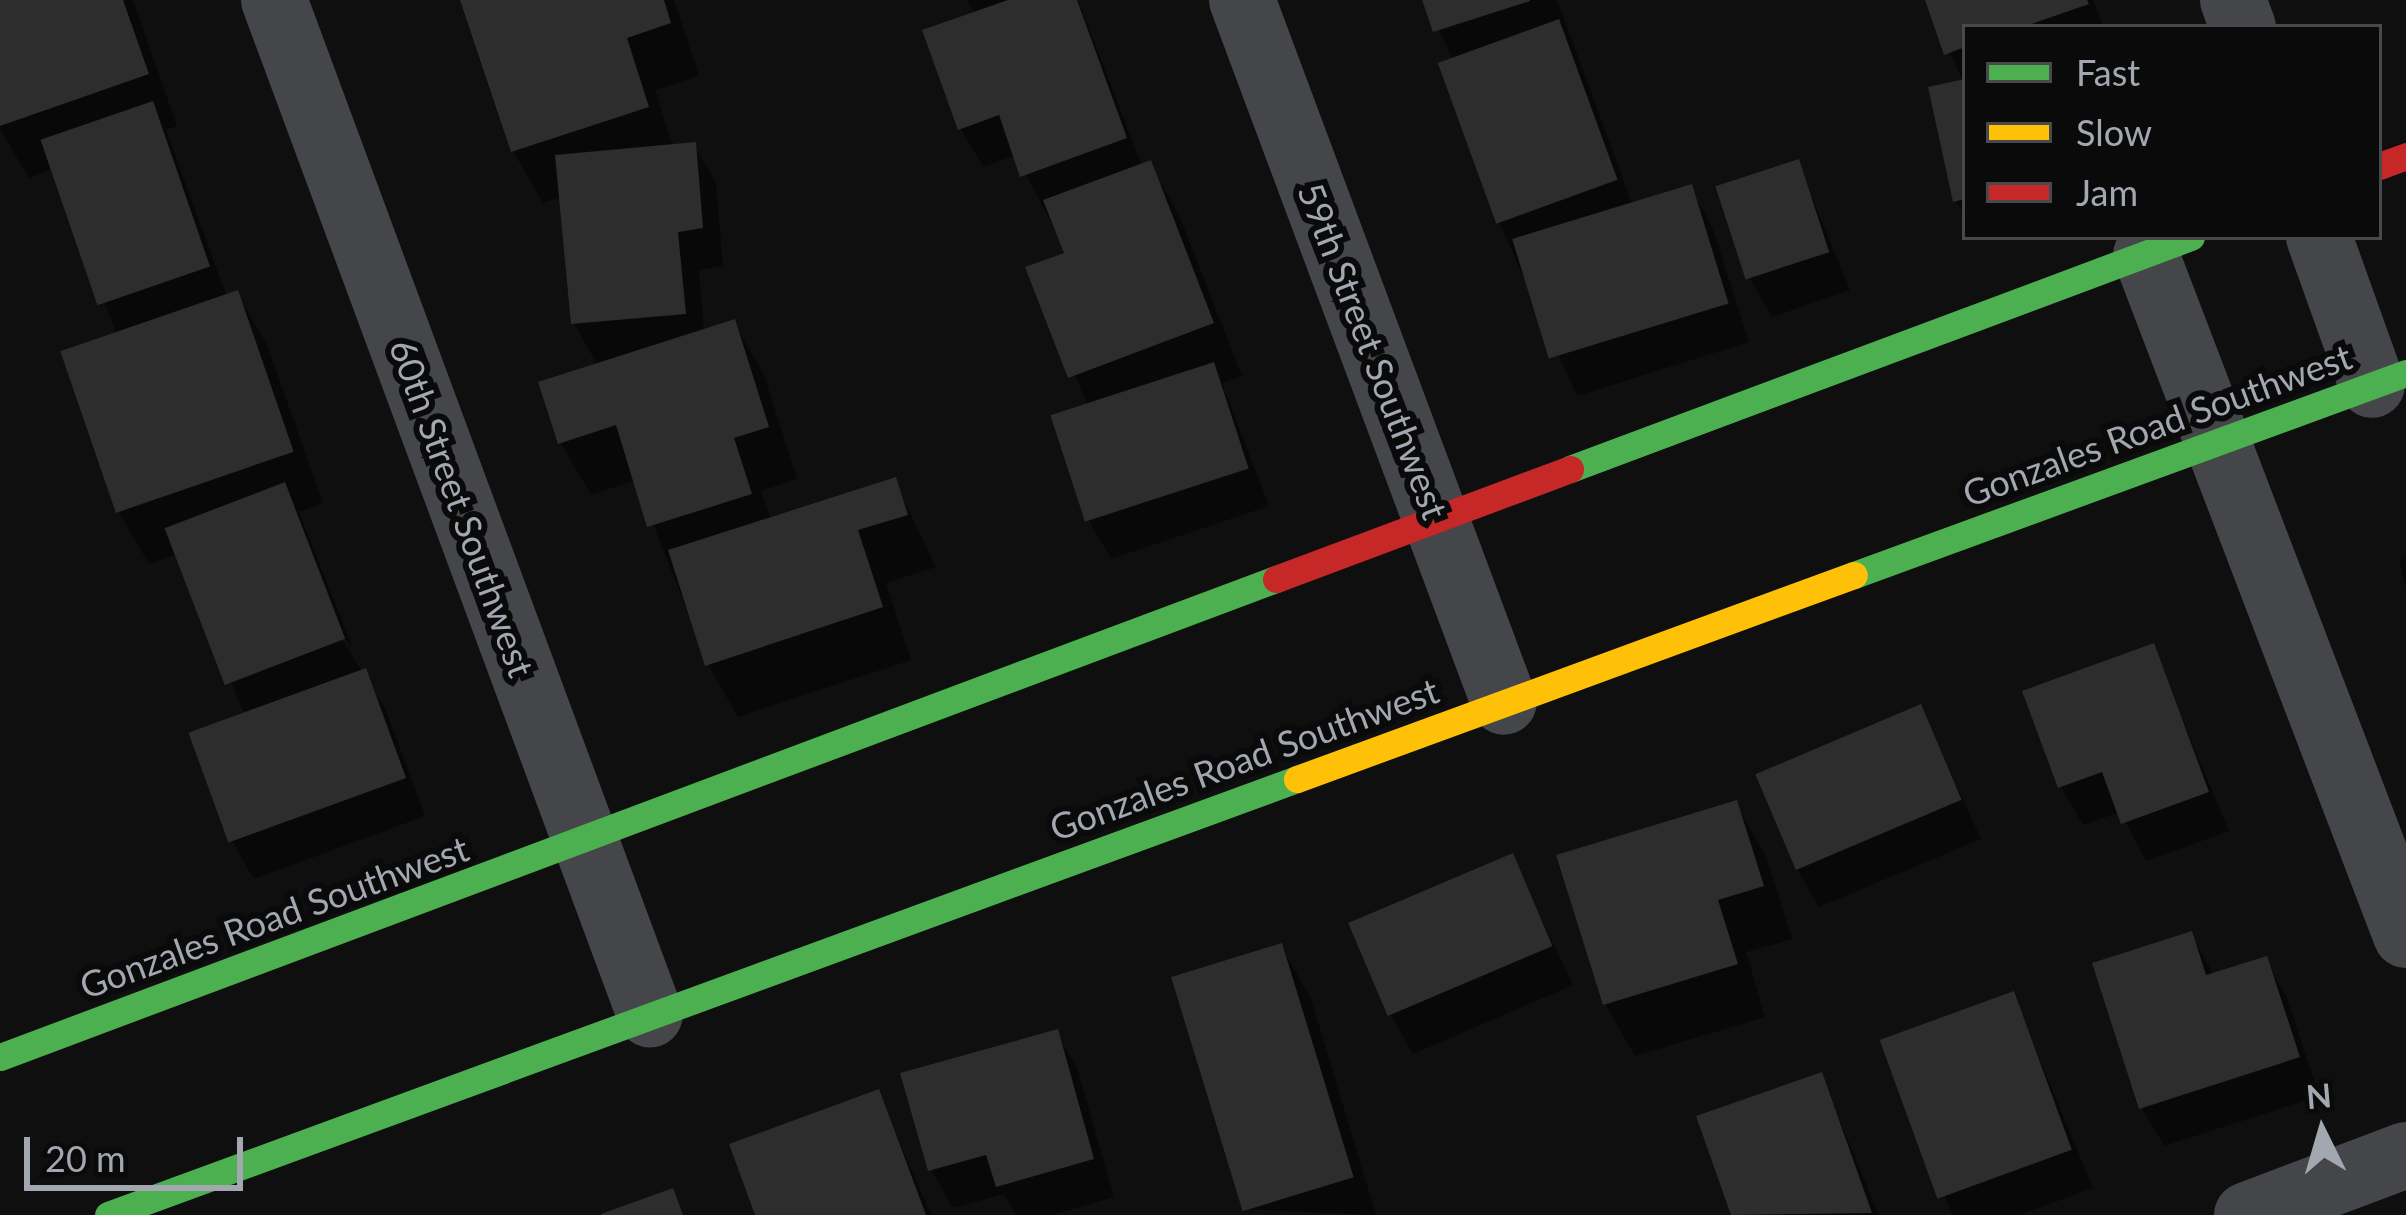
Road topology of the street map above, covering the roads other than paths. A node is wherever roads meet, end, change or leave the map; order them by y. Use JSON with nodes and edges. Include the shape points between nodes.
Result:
{"nodes":[{"id":1,"x":274,"y":0,"type":"edge"},
{"id":2,"x":1242,"y":0,"type":"edge"},
{"id":3,"x":2320,"y":240,"type":"edge"},
{"id":4,"x":2169,"y":246,"type":"edge"},
{"id":5,"x":2389,"y":379,"type":"edge"},
{"id":6,"x":2218,"y":442,"type":"junction"},
{"id":7,"x":1438,"y":525,"type":"junction"},
{"id":8,"x":1504,"y":702,"type":"junction"},
{"id":9,"x":586,"y":840,"type":"junction"},
{"id":10,"x":2406,"y":934,"type":"edge"},
{"id":11,"x":650,"y":1015,"type":"junction"},
{"id":12,"x":0,"y":1058,"type":"edge"},
{"id":13,"x":2406,"y":1155,"type":"edge"},
{"id":14,"x":107,"y":1215,"type":"edge"},
{"id":15,"x":2247,"y":1215,"type":"edge"}],
"edges":[{"from":1,"to":9,"type":"street","name":"60th Street Southwest"},
{"from":2,"to":7,"type":"street","name":"59th Street Southwest"},
{"from":3,"to":5,"type":"street"},
{"from":4,"to":6,"type":"street"},
{"from":4,"to":7,"type":"street","name":"Gonzales Road Southwest"},
{"from":5,"to":6,"type":"street","name":"Gonzales Road Southwest"},
{"from":6,"to":8,"type":"street","name":"Gonzales Road Southwest"},
{"from":6,"to":10,"type":"street"},
{"from":7,"to":8,"type":"street","name":"59th Street Southwest"},
{"from":7,"to":9,"type":"street","name":"Gonzales Road Southwest"},
{"from":8,"to":11,"type":"street","name":"Gonzales Road Southwest"},
{"from":9,"to":11,"type":"street","name":"60th Street Southwest"},
{"from":9,"to":12,"type":"street","name":"Gonzales Road Southwest"},
{"from":11,"to":14,"type":"street","name":"Gonzales Road Southwest"},
{"from":13,"to":15,"type":"street"}]}
